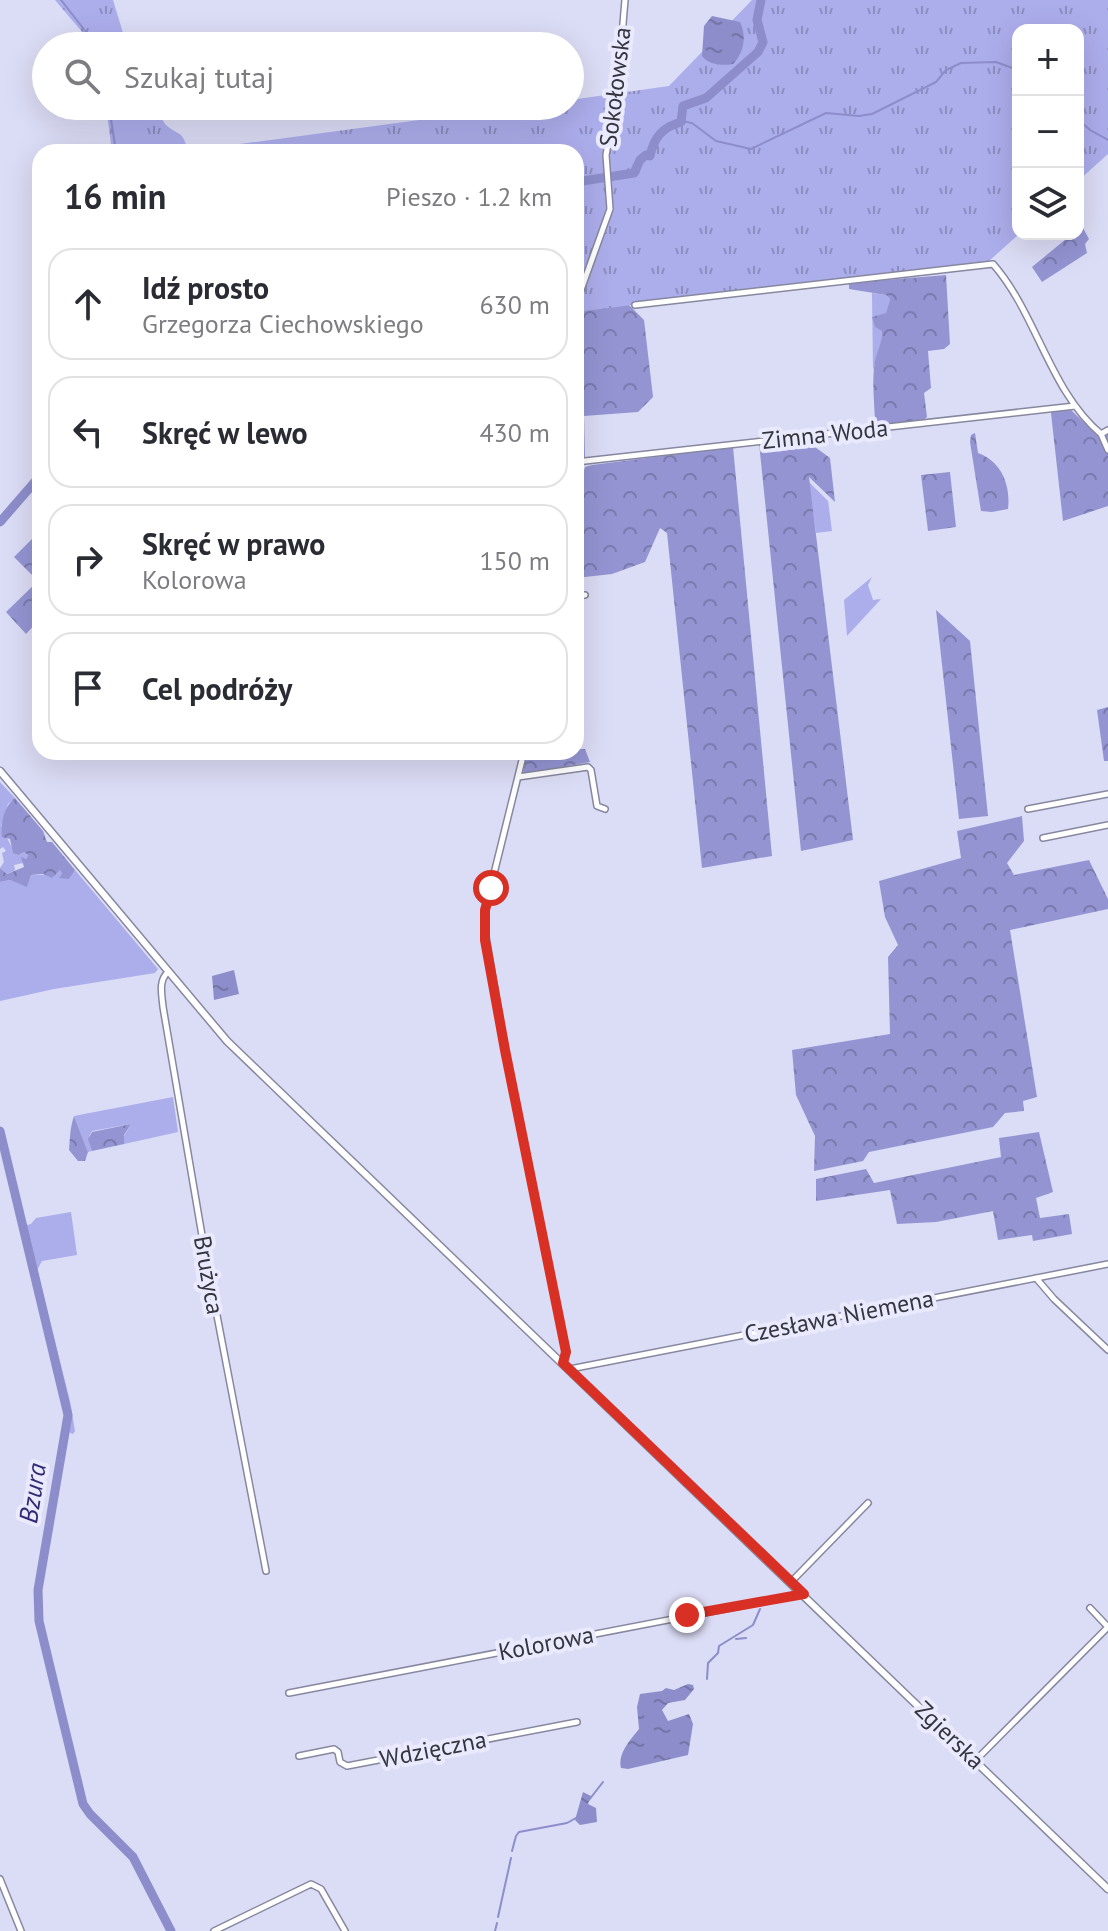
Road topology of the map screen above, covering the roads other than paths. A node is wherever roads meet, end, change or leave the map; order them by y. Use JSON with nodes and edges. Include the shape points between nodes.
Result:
{"nodes":[{"id":1,"x":625,"y":0,"type":"edge"},
{"id":2,"x":584,"y":282,"type":"edge"},
{"id":3,"x":635,"y":305,"type":"dead end"},
{"id":4,"x":1075,"y":406,"type":"junction"},
{"id":5,"x":1108,"y":430,"type":"edge"},
{"id":6,"x":1101,"y":434,"type":"junction"},
{"id":7,"x":1108,"y":450,"type":"edge"},
{"id":8,"x":584,"y":461,"type":"edge"},
{"id":9,"x":522,"y":760,"type":"edge"},
{"id":10,"x":0,"y":771,"type":"edge"},
{"id":11,"x":518,"y":777,"type":"junction"},
{"id":12,"x":1108,"y":794,"type":"edge"},
{"id":13,"x":605,"y":809,"type":"dead end"},
{"id":14,"x":1028,"y":809,"type":"dead end"},
{"id":15,"x":1108,"y":825,"type":"edge"},
{"id":16,"x":1043,"y":838,"type":"dead end"},
{"id":17,"x":165,"y":974,"type":"junction"},
{"id":18,"x":1108,"y":1264,"type":"edge"},
{"id":19,"x":1036,"y":1278,"type":"junction"},
{"id":20,"x":1108,"y":1350,"type":"edge"},
{"id":21,"x":563,"y":1363,"type":"junction"},
{"id":22,"x":570,"y":1369,"type":"junction"},
{"id":23,"x":868,"y":1503,"type":"dead end"},
{"id":24,"x":266,"y":1571,"type":"dead end"},
{"id":25,"x":791,"y":1582,"type":"junction"},
{"id":26,"x":804,"y":1594,"type":"junction"},
{"id":27,"x":1090,"y":1608,"type":"dead end"},
{"id":28,"x":289,"y":1693,"type":"dead end"},
{"id":29,"x":577,"y":1722,"type":"dead end"},
{"id":30,"x":299,"y":1756,"type":"dead end"},
{"id":31,"x":976,"y":1760,"type":"junction"},
{"id":32,"x":0,"y":1879,"type":"edge"},
{"id":33,"x":1108,"y":1889,"type":"edge"},
{"id":34,"x":21,"y":1931,"type":"edge"},
{"id":35,"x":214,"y":1931,"type":"edge"},
{"id":36,"x":345,"y":1931,"type":"edge"}],
"edges":[{"from":1,"to":2,"type":"street","name":"Sokołowska","via":[[607,149],[610,209]]},
{"from":3,"to":4,"type":"street","via":[[993,264]]},
{"from":4,"to":6,"type":"street"},
{"from":4,"to":8,"type":"street","name":"Zimna Woda"},
{"from":5,"to":6,"type":"street"},
{"from":6,"to":7,"type":"street"},
{"from":9,"to":11,"type":"street"},
{"from":10,"to":17,"type":"main road","name":"Zgierska"},
{"from":11,"to":13,"type":"street","via":[[588,767],[597,806]]},
{"from":11,"to":21,"type":"street","via":[[484,925],[566,1352]]},
{"from":12,"to":14,"type":"street"},
{"from":15,"to":16,"type":"street"},
{"from":17,"to":21,"type":"main road","name":"Zgierska","via":[[227,1041]]},
{"from":17,"to":24,"type":"street","name":"Brużyca","via":[[163,1007]]},
{"from":18,"to":19,"type":"street","name":"Czesława Niemena"},
{"from":19,"to":20,"type":"street"},
{"from":19,"to":22,"type":"street","name":"Czesława Niemena"},
{"from":21,"to":22,"type":"main road","name":"Zgierska"},
{"from":22,"to":25,"type":"main road","name":"Zgierska"},
{"from":23,"to":25,"type":"street"},
{"from":25,"to":26,"type":"main road","name":"Zgierska"},
{"from":26,"to":28,"type":"street","name":"Kolorowa"},
{"from":26,"to":31,"type":"main road","name":"Zgierska"},
{"from":27,"to":31,"type":"street","via":[[1108,1627]]},
{"from":29,"to":30,"type":"street","name":"Wdzięczna","via":[[347,1766],[334,1749]]},
{"from":31,"to":33,"type":"main road","name":"Zgierska"},
{"from":32,"to":34,"type":"street"},
{"from":35,"to":36,"type":"street","via":[[304,1886],[317,1885]]}]}
